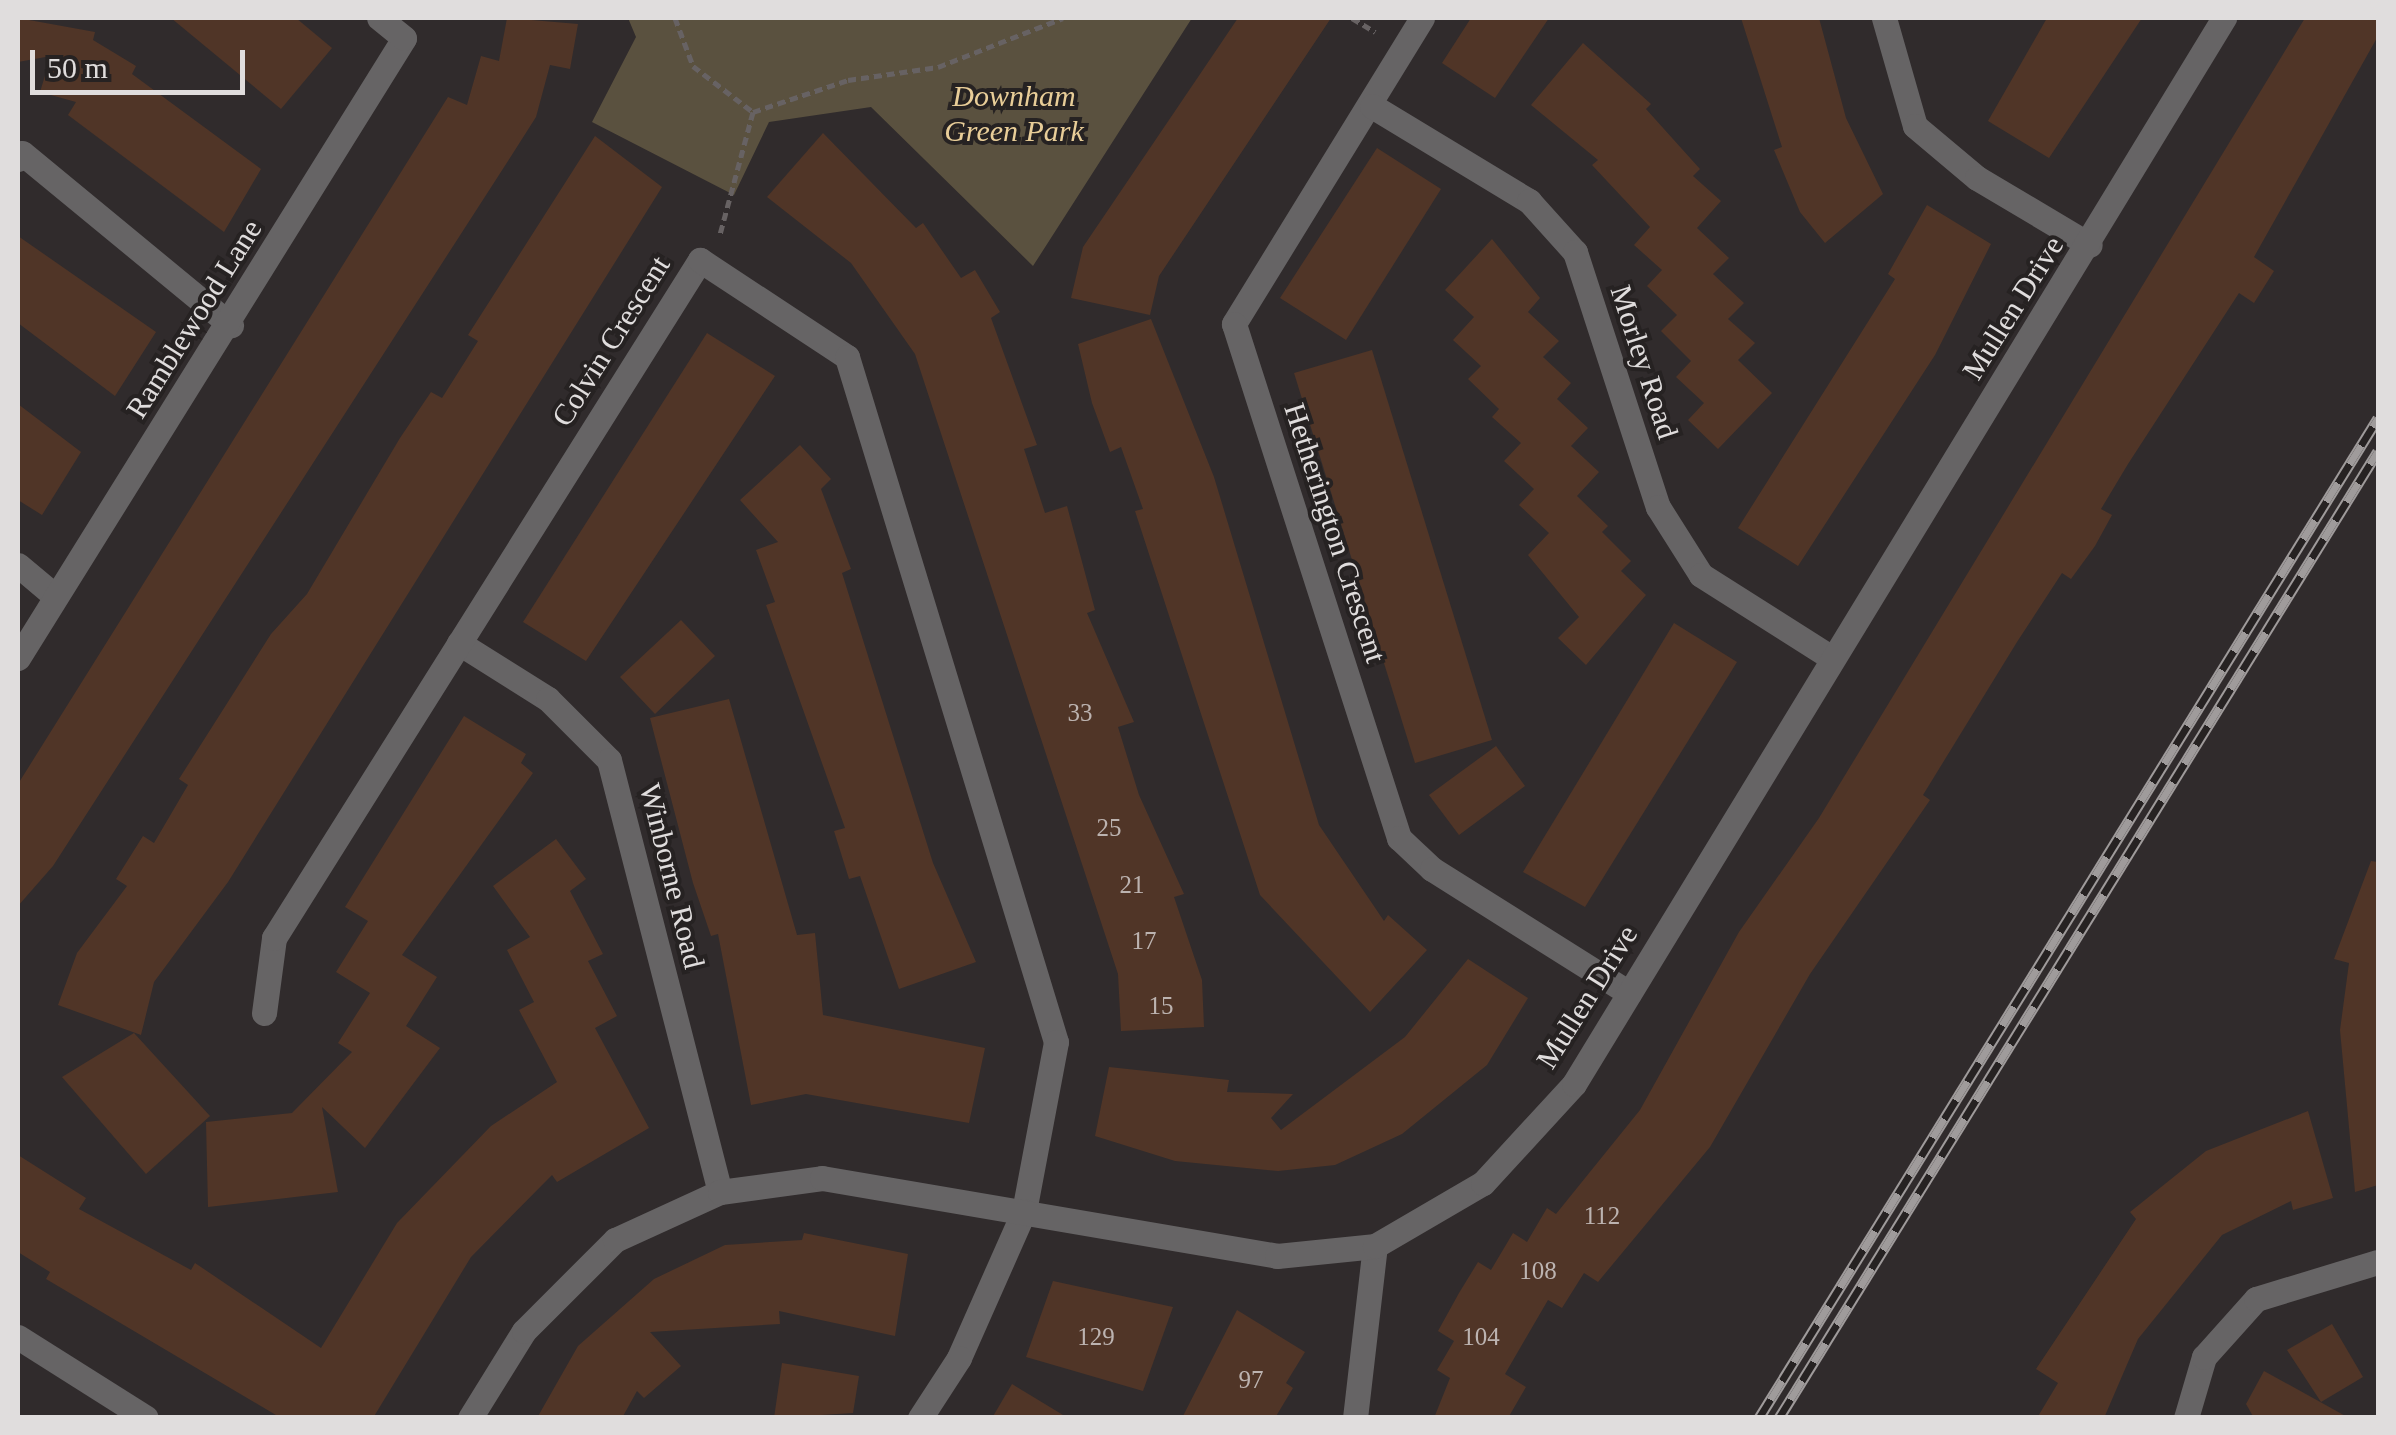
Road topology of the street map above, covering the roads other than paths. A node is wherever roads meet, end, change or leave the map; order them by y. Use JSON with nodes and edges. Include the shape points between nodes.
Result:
{"nodes":[{"id":1,"x":379,"y":18,"type":"edge"},
{"id":2,"x":1422,"y":18,"type":"edge"},
{"id":3,"x":1884,"y":18,"type":"edge"},
{"id":4,"x":2224,"y":18,"type":"edge"},
{"id":5,"x":1372,"y":106,"type":"junction"},
{"id":6,"x":18,"y":159,"type":"edge"},
{"id":7,"x":2090,"y":246,"type":"junction"},
{"id":8,"x":231,"y":326,"type":"junction"},
{"id":9,"x":18,"y":565,"type":"edge"},
{"id":10,"x":55,"y":596,"type":"junction"},
{"id":11,"x":459,"y":643,"type":"junction"},
{"id":12,"x":18,"y":658,"type":"edge"},
{"id":13,"x":1832,"y":658,"type":"junction"},
{"id":14,"x":1629,"y":992,"type":"junction"},
{"id":15,"x":264,"y":1014,"type":"dead end"},
{"id":16,"x":720,"y":1192,"type":"junction"},
{"id":17,"x":1024,"y":1211,"type":"junction"},
{"id":18,"x":1375,"y":1246,"type":"junction"},
{"id":19,"x":2378,"y":1262,"type":"edge"},
{"id":20,"x":18,"y":1336,"type":"edge"},
{"id":21,"x":146,"y":1418,"type":"edge"},
{"id":22,"x":470,"y":1418,"type":"edge"},
{"id":23,"x":920,"y":1418,"type":"edge"},
{"id":24,"x":1355,"y":1418,"type":"edge"},
{"id":25,"x":2186,"y":1418,"type":"edge"}],
"edges":[{"from":1,"to":8,"type":"street","name":"Ramblewood Lane","via":[[404,38]]},
{"from":2,"to":5,"type":"street","name":"Hetherington Crescent"},
{"from":3,"to":7,"type":"street","via":[[1915,126],[1976,178]]},
{"from":4,"to":7,"type":"street","name":"Mullen Drive"},
{"from":5,"to":13,"type":"street","name":"Morley Road","via":[[1530,201],[1574,252],[1658,507],[1701,575]]},
{"from":5,"to":14,"type":"street","name":"Hetherington Crescent","via":[[1234,324],[1399,838],[1432,869]]},
{"from":6,"to":8,"type":"street","via":[[22,153]]},
{"from":7,"to":13,"type":"street","name":"Mullen Drive"},
{"from":8,"to":10,"type":"street","name":"Ramblewood Lane"},
{"from":9,"to":10,"type":"street"},
{"from":10,"to":12,"type":"street","name":"Ramblewood Lane"},
{"from":11,"to":15,"type":"street","name":"Colvin Crescent","via":[[274,938]]},
{"from":11,"to":16,"type":"street","name":"Winborne Road","via":[[548,700],[609,760]]},
{"from":11,"to":17,"type":"street","name":"Colvin Crescent","via":[[700,260],[847,357],[1056,1042]]},
{"from":13,"to":14,"type":"street","name":"Mullen Drive"},
{"from":14,"to":18,"type":"street","name":"Mullen Drive","via":[[1574,1084],[1483,1183]]},
{"from":16,"to":17,"type":"street","name":"Mullen Drive","via":[[822,1178]]},
{"from":16,"to":22,"type":"street","name":"Mullen Drive","via":[[615,1240],[524,1331]]},
{"from":17,"to":18,"type":"street","name":"Mullen Drive","via":[[1277,1256]]},
{"from":17,"to":23,"type":"street","via":[[959,1358]]},
{"from":18,"to":24,"type":"street"},
{"from":19,"to":25,"type":"street","via":[[2256,1299],[2204,1358]]},
{"from":20,"to":21,"type":"street"}]}
